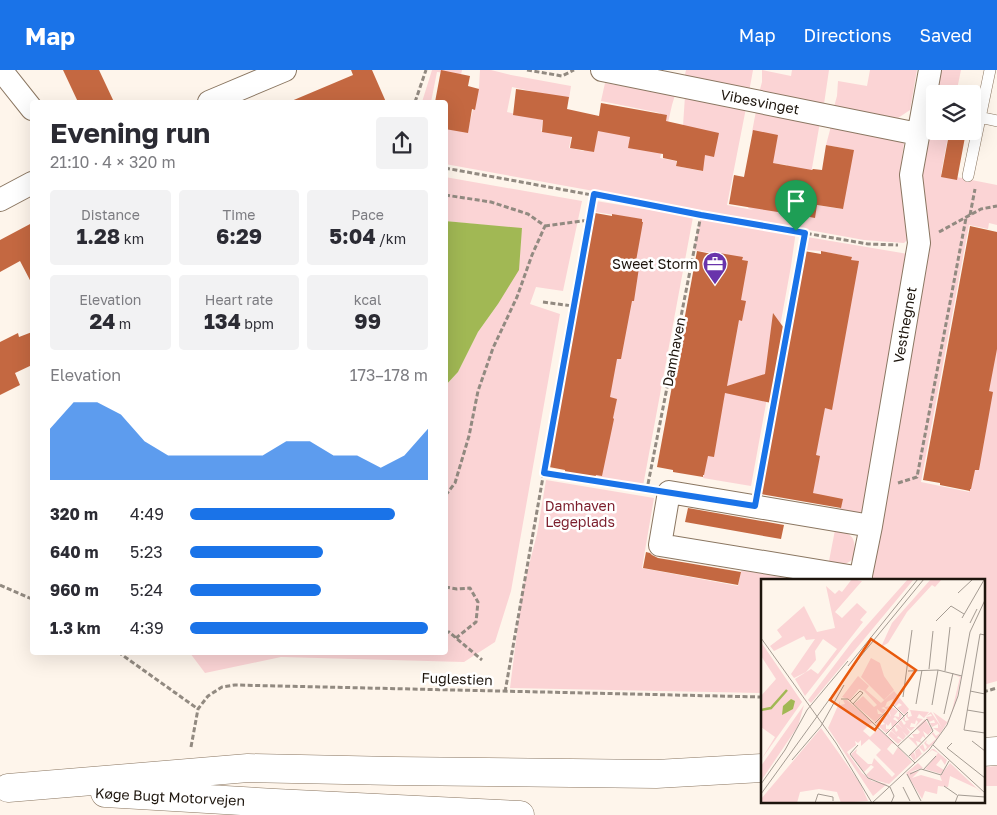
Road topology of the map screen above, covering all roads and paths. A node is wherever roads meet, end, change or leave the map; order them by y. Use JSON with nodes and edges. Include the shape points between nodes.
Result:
{"nodes":[{"id":1,"x":1,"y":70,"type":"edge"},
{"id":2,"x":285,"y":70,"type":"edge"},
{"id":3,"x":426,"y":70,"type":"edge"},
{"id":4,"x":526,"y":70,"type":"edge"},
{"id":5,"x":574,"y":70,"type":"edge"},
{"id":6,"x":602,"y":70,"type":"edge"},
{"id":7,"x":930,"y":70,"type":"edge"},
{"id":8,"x":990,"y":70,"type":"edge"},
{"id":9,"x":930,"y":85,"type":"edge"},
{"id":10,"x":214,"y":100,"type":"edge"},
{"id":11,"x":416,"y":100,"type":"edge"},
{"id":12,"x":981,"y":100,"type":"edge"},
{"id":13,"x":30,"y":106,"type":"edge"},
{"id":14,"x":926,"y":114,"type":"edge"},
{"id":15,"x":981,"y":118,"type":"edge"},
{"id":16,"x":997,"y":121,"type":"edge"},
{"id":17,"x":918,"y":134,"type":"junction"},
{"id":18,"x":973,"y":140,"type":"edge"},
{"id":19,"x":448,"y":169,"type":"edge"},
{"id":20,"x":968,"y":176,"type":"joint"},
{"id":21,"x":30,"y":184,"type":"edge"},
{"id":22,"x":594,"y":194,"type":"junction"},
{"id":23,"x":448,"y":195,"type":"edge"},
{"id":24,"x":0,"y":200,"type":"edge"},
{"id":25,"x":997,"y":206,"type":"edge"},
{"id":26,"x":701,"y":215,"type":"junction"},
{"id":27,"x":968,"y":216,"type":"junction"},
{"id":28,"x":589,"y":220,"type":"junction"},
{"id":29,"x":545,"y":226,"type":"junction"},
{"id":30,"x":805,"y":233,"type":"junction"},
{"id":31,"x":919,"y":243,"type":"junction"},
{"id":32,"x":543,"y":302,"type":"dead end"},
{"id":33,"x":573,"y":306,"type":"junction"},
{"id":34,"x":544,"y":473,"type":"junction"},
{"id":35,"x":658,"y":490,"type":"junction"},
{"id":36,"x":877,"y":491,"type":"junction"},
{"id":37,"x":448,"y":492,"type":"edge"},
{"id":38,"x":755,"y":506,"type":"junction"},
{"id":39,"x":871,"y":526,"type":"junction"},
{"id":40,"x":860,"y":579,"type":"edge"},
{"id":41,"x":0,"y":585,"type":"edge"},
{"id":42,"x":448,"y":588,"type":"edge"},
{"id":43,"x":30,"y":599,"type":"edge"},
{"id":44,"x":448,"y":632,"type":"edge"},
{"id":45,"x":456,"y":638,"type":"junction"},
{"id":46,"x":122,"y":655,"type":"edge"},
{"id":47,"x":482,"y":660,"type":"dead end"},
{"id":48,"x":997,"y":688,"type":"edge"},
{"id":49,"x":505,"y":692,"type":"junction"},
{"id":50,"x":984,"y":692,"type":"edge"},
{"id":51,"x":761,"y":697,"type":"edge"},
{"id":52,"x":198,"y":709,"type":"junction"},
{"id":53,"x":191,"y":747,"type":"dead end"},
{"id":54,"x":997,"y":751,"type":"edge"},
{"id":55,"x":984,"y":752,"type":"edge"},
{"id":56,"x":761,"y":768,"type":"edge"},
{"id":57,"x":4,"y":787,"type":"edge"},
{"id":58,"x":520,"y":815,"type":"edge"}],
"edges":[{"from":1,"to":13,"type":"street"},
{"from":2,"to":10,"type":"street"},
{"from":3,"to":11,"type":"path"},
{"from":4,"to":5,"type":"path","via":[[562,76]]},
{"from":6,"to":17,"type":"street","name":"Vibesvinget"},
{"from":7,"to":9,"type":"street","name":"Vesthegnet"},
{"from":8,"to":12,"type":"lane"},
{"from":14,"to":17,"type":"street","name":"Vesthegnet"},
{"from":15,"to":16,"type":"lane"},
{"from":17,"to":31,"type":"street","name":"Vesthegnet","via":[[912,175]]},
{"from":18,"to":20,"type":"lane"},
{"from":19,"to":22,"type":"path"},
{"from":20,"to":27,"type":"path","via":[[976,182]]},
{"from":21,"to":24,"type":"street"},
{"from":22,"to":26,"type":"path"},
{"from":22,"to":28,"type":"path"},
{"from":23,"to":29,"type":"path","via":[[491,202],[528,214]]},
{"from":25,"to":27,"type":"path"},
{"from":26,"to":30,"type":"path"},
{"from":26,"to":35,"type":"path","name":"Damhaven"},
{"from":27,"to":31,"type":"path"},
{"from":27,"to":36,"type":"path","via":[[917,477]]},
{"from":28,"to":29,"type":"path"},
{"from":28,"to":33,"type":"path"},
{"from":29,"to":37,"type":"path","via":[[493,348],[478,391],[455,483]]},
{"from":30,"to":31,"type":"path","via":[[868,244],[906,246]]},
{"from":30,"to":38,"type":"path"},
{"from":31,"to":36,"type":"street","name":"Vesthegnet"},
{"from":32,"to":33,"type":"path"},
{"from":33,"to":34,"type":"path"},
{"from":34,"to":35,"type":"path"},
{"from":34,"to":49,"type":"path"},
{"from":35,"to":38,"type":"street"},
{"from":35,"to":40,"type":"street","via":[[660,545]]},
{"from":36,"to":39,"type":"street","name":"Vesthegnet"},
{"from":38,"to":39,"type":"street"},
{"from":39,"to":40,"type":"street","name":"Vesthegnet"},
{"from":41,"to":43,"type":"path"},
{"from":42,"to":45,"type":"path","via":[[470,588],[478,602],[476,622]]},
{"from":44,"to":45,"type":"path"},
{"from":45,"to":47,"type":"path"},
{"from":46,"to":52,"type":"path"},
{"from":48,"to":50,"type":"path"},
{"from":49,"to":51,"type":"path","name":"Fuglestien"},
{"from":49,"to":52,"type":"path","name":"Fuglestien","via":[[236,685],[222,687],[208,696]]},
{"from":52,"to":53,"type":"path"},
{"from":54,"to":55,"type":"highway"},
{"from":56,"to":57,"type":"highway","via":[[656,774],[248,768]]},
{"from":57,"to":58,"type":"highway","name":"Køge Bugt Motorvejen"}]}
